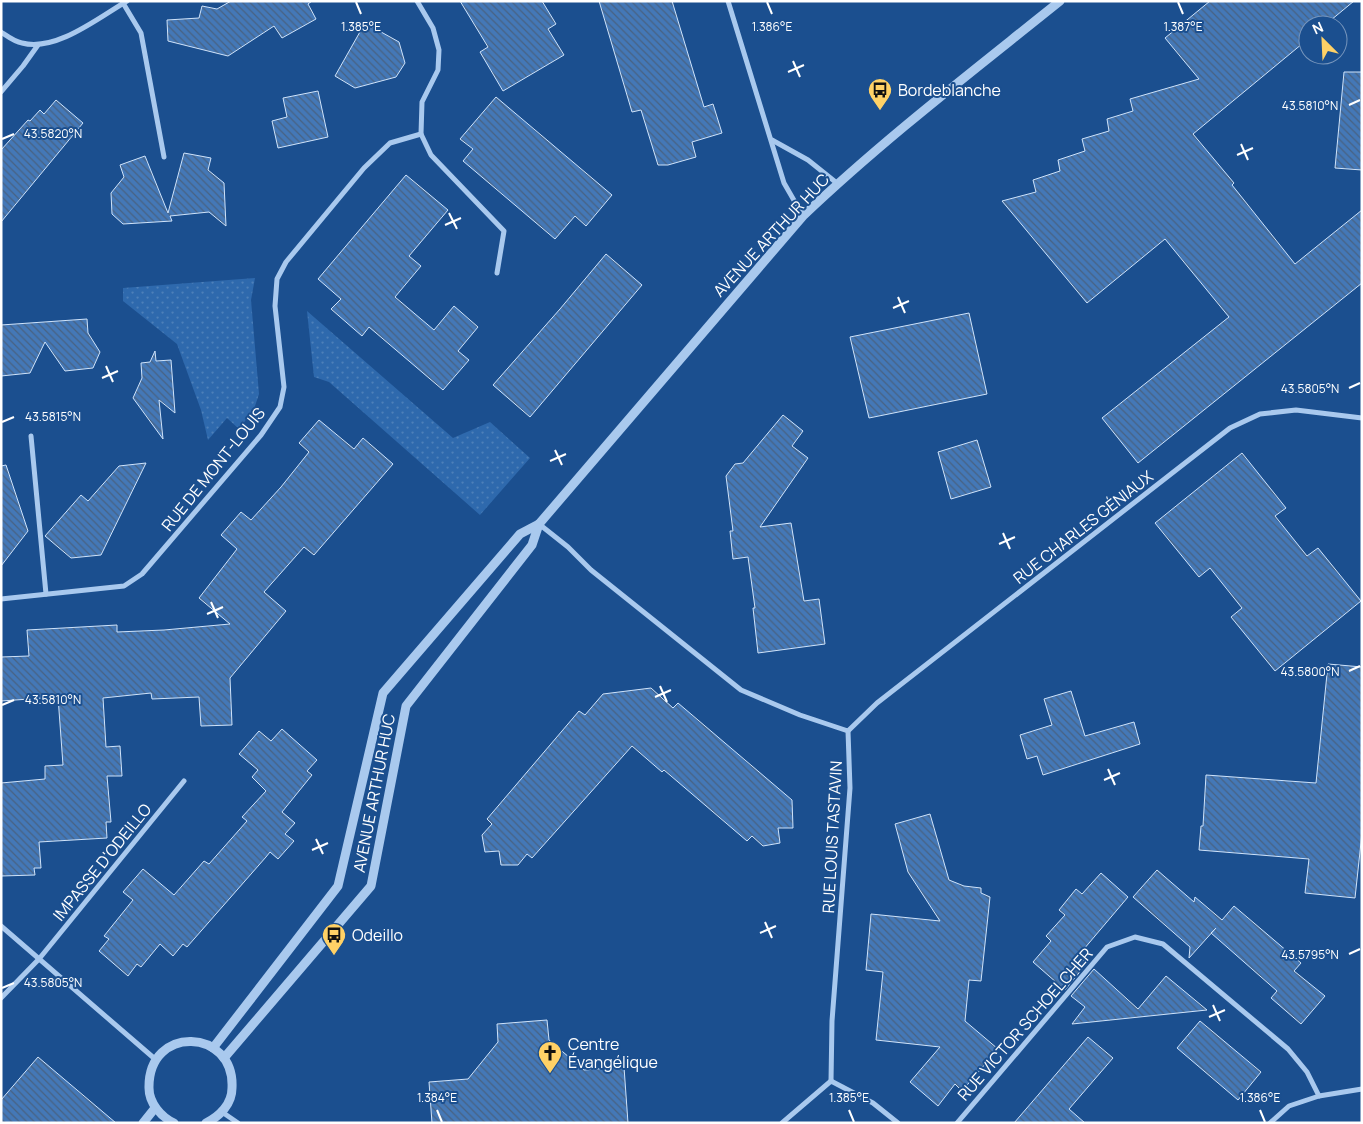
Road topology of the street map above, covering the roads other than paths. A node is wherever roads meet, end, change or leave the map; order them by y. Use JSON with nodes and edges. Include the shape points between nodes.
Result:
{"nodes":[{"id":1,"x":417,"y":1,"type":"edge"},
{"id":2,"x":728,"y":1,"type":"edge"},
{"id":3,"x":1060,"y":1,"type":"edge"},
{"id":4,"x":125,"y":2,"type":"edge"},
{"id":5,"x":1,"y":32,"type":"edge"},
{"id":6,"x":38,"y":45,"type":"junction"},
{"id":7,"x":1,"y":92,"type":"edge"},
{"id":8,"x":421,"y":134,"type":"junction"},
{"id":9,"x":772,"y":140,"type":"junction"},
{"id":10,"x":164,"y":157,"type":"dead end"},
{"id":11,"x":838,"y":184,"type":"junction"},
{"id":12,"x":803,"y":216,"type":"junction"},
{"id":13,"x":497,"y":273,"type":"dead end"},
{"id":14,"x":1362,"y":418,"type":"edge"},
{"id":15,"x":31,"y":436,"type":"dead end"},
{"id":16,"x":539,"y":524,"type":"junction"},
{"id":17,"x":46,"y":594,"type":"junction"},
{"id":18,"x":1,"y":599,"type":"edge"},
{"id":19,"x":848,"y":731,"type":"junction"},
{"id":20,"x":184,"y":781,"type":"dead end"},
{"id":21,"x":1,"y":926,"type":"edge"},
{"id":22,"x":39,"y":959,"type":"junction"},
{"id":23,"x":1,"y":998,"type":"edge"},
{"id":24,"x":213,"y":1048,"type":"junction"},
{"id":25,"x":224,"y":1058,"type":"junction"},
{"id":26,"x":155,"y":1059,"type":"junction"},
{"id":27,"x":831,"y":1080,"type":"junction"},
{"id":28,"x":1362,"y":1089,"type":"edge"},
{"id":29,"x":1319,"y":1096,"type":"junction"},
{"id":30,"x":155,"y":1108,"type":"junction"},
{"id":31,"x":222,"y":1112,"type":"junction"},
{"id":32,"x":170,"y":1122,"type":"edge"},
{"id":33,"x":143,"y":1123,"type":"edge"},
{"id":34,"x":206,"y":1123,"type":"edge"},
{"id":35,"x":238,"y":1123,"type":"edge"},
{"id":36,"x":782,"y":1123,"type":"edge"},
{"id":37,"x":898,"y":1123,"type":"edge"},
{"id":38,"x":957,"y":1123,"type":"edge"},
{"id":39,"x":1270,"y":1123,"type":"edge"}],
"edges":[{"from":1,"to":8,"type":"street","via":[[433,28],[440,50],[438,70],[422,102]]},
{"from":2,"to":9,"type":"street"},
{"from":3,"to":11,"type":"street","name":"AVENUE ARTHUR HUC"},
{"from":4,"to":6,"type":"street","via":[[62,39]]},
{"from":4,"to":10,"type":"street","via":[[141,33]]},
{"from":5,"to":6,"type":"street","via":[[21,43]]},
{"from":6,"to":7,"type":"street"},
{"from":8,"to":13,"type":"street","via":[[431,155],[504,231]]},
{"from":8,"to":17,"type":"street","name":"RUE DE MONT-LOUIS","via":[[390,142],[364,168],[286,262],[277,279],[275,306],[284,387],[280,407],[261,435],[142,574],[124,586]]},
{"from":9,"to":11,"type":"street","via":[[808,160]]},
{"from":9,"to":12,"type":"street","via":[[784,183]]},
{"from":11,"to":12,"type":"street","name":"AVENUE ARTHUR HUC"},
{"from":12,"to":16,"type":"street","name":"AVENUE ARTHUR HUC"},
{"from":14,"to":19,"type":"street","name":"RUE CHARLES GÉNIAUX","via":[[1296,410],[1260,414],[1230,428],[877,703]]},
{"from":15,"to":17,"type":"street"},
{"from":16,"to":19,"type":"street","via":[[591,570],[741,690]]},
{"from":16,"to":24,"type":"street","name":"AVENUE ARTHUR HUC","via":[[520,534],[384,693],[338,886]]},
{"from":16,"to":25,"type":"street","name":"AVENUE ARTHUR HUC","via":[[532,545],[406,706],[370,886]]},
{"from":17,"to":18,"type":"street","name":"RUE DE MONT-LOUIS"},
{"from":19,"to":27,"type":"street","name":"RUE LOUIS TASTAVIN","via":[[850,788],[832,1022]]},
{"from":20,"to":22,"type":"street","name":"IMPASSE D'ODEILLO"},
{"from":21,"to":22,"type":"street"},
{"from":22,"to":23,"type":"street","name":"IMPASSE D'ODEILLO"},
{"from":22,"to":26,"type":"street"},
{"from":24,"to":25,"type":"street"},
{"from":24,"to":26,"type":"street","via":[[203,1043],[182,1042],[163,1051]]},
{"from":25,"to":31,"type":"street","via":[[232,1074],[232,1092]]},
{"from":26,"to":30,"type":"street","via":[[148,1075],[149,1092]]},
{"from":27,"to":36,"type":"street"},
{"from":27,"to":37,"type":"street","via":[[873,1103]]},
{"from":28,"to":29,"type":"street"},
{"from":29,"to":38,"type":"street","name":"RUE VICTOR SCHOELCHER","via":[[1307,1072],[1288,1049],[1163,944],[1135,937],[1107,947]]},
{"from":29,"to":39,"type":"street","via":[[1289,1106]]},
{"from":30,"to":32,"type":"street"},
{"from":30,"to":33,"type":"street"},
{"from":31,"to":34,"type":"street"},
{"from":31,"to":35,"type":"street"}]}
